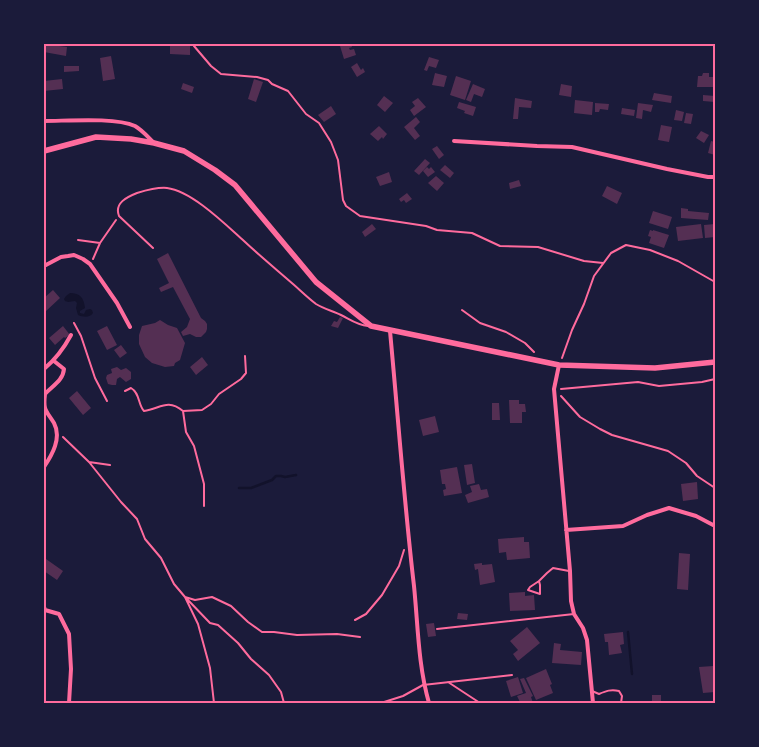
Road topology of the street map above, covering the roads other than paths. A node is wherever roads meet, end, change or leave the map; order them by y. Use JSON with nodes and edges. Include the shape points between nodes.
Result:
{"nodes":[{"id":1,"x":44,"y":121,"type":"edge"},
{"id":2,"x":454,"y":141,"type":"dead end"},
{"id":3,"x":154,"y":143,"type":"junction"},
{"id":4,"x":44,"y":151,"type":"edge"},
{"id":5,"x":715,"y":177,"type":"edge"},
{"id":6,"x":153,"y":248,"type":"dead end"},
{"id":7,"x":44,"y":266,"type":"edge"},
{"id":8,"x":371,"y":326,"type":"junction"},
{"id":9,"x":130,"y":327,"type":"dead end"},
{"id":10,"x":390,"y":331,"type":"junction"},
{"id":11,"x":71,"y":335,"type":"dead end"},
{"id":12,"x":54,"y":361,"type":"junction"},
{"id":13,"x":715,"y":362,"type":"edge"},
{"id":14,"x":559,"y":365,"type":"junction"},
{"id":15,"x":44,"y":369,"type":"edge"},
{"id":16,"x":44,"y":467,"type":"edge"},
{"id":17,"x":715,"y":526,"type":"edge"},
{"id":18,"x":566,"y":530,"type":"junction"},
{"id":19,"x":570,"y":571,"type":"junction"},
{"id":20,"x":539,"y":581,"type":"junction"},
{"id":21,"x":44,"y":607,"type":"edge"},
{"id":22,"x":574,"y":614,"type":"junction"},
{"id":23,"x":437,"y":629,"type":"dead end"},
{"id":24,"x":512,"y":675,"type":"dead end"},
{"id":25,"x":448,"y":682,"type":"junction"},
{"id":26,"x":423,"y":685,"type":"junction"},
{"id":27,"x":592,"y":691,"type":"junction"},
{"id":28,"x":69,"y":703,"type":"edge"},
{"id":29,"x":381,"y":703,"type":"edge"},
{"id":30,"x":429,"y":703,"type":"edge"},
{"id":31,"x":480,"y":703,"type":"edge"},
{"id":32,"x":593,"y":703,"type":"edge"},
{"id":33,"x":621,"y":703,"type":"edge"}],
"edges":[{"from":1,"to":3,"type":"street","via":[[121,123],[134,126]]},
{"from":2,"to":5,"type":"street","via":[[572,147]]},
{"from":3,"to":4,"type":"main road","via":[[96,137]]},
{"from":3,"to":8,"type":"main road","via":[[184,151],[235,185],[316,282]]},
{"from":6,"to":8,"type":"lane","via":[[119,216],[118,208],[127,198],[151,189],[176,190],[224,222],[317,305],[359,325]]},
{"from":7,"to":9,"type":"street","via":[[61,257],[74,255],[83,259],[117,303]]},
{"from":8,"to":10,"type":"main road"},
{"from":10,"to":14,"type":"main road"},
{"from":10,"to":26,"type":"street"},
{"from":11,"to":12,"type":"street"},
{"from":12,"to":15,"type":"street"},
{"from":12,"to":16,"type":"street","via":[[64,369],[64,373],[45,394],[45,410],[55,424],[57,440]]},
{"from":13,"to":14,"type":"main road","via":[[655,368]]},
{"from":14,"to":18,"type":"street","via":[[554,389]]},
{"from":17,"to":18,"type":"street","via":[[670,508],[623,526]]},
{"from":18,"to":19,"type":"street"},
{"from":19,"to":20,"type":"lane","via":[[553,568]]},
{"from":19,"to":22,"type":"street"},
{"from":20,"to":20,"type":"lane","via":[[530,587],[528,590],[540,594]]},
{"from":21,"to":28,"type":"street","via":[[59,614],[69,634]]},
{"from":22,"to":23,"type":"lane"},
{"from":22,"to":27,"type":"street","via":[[587,640]]},
{"from":24,"to":25,"type":"lane"},
{"from":25,"to":26,"type":"lane"},
{"from":25,"to":31,"type":"lane"},
{"from":26,"to":29,"type":"lane"},
{"from":26,"to":30,"type":"street"},
{"from":27,"to":32,"type":"street"},
{"from":27,"to":33,"type":"lane","via":[[599,694],[619,691]]}]}
